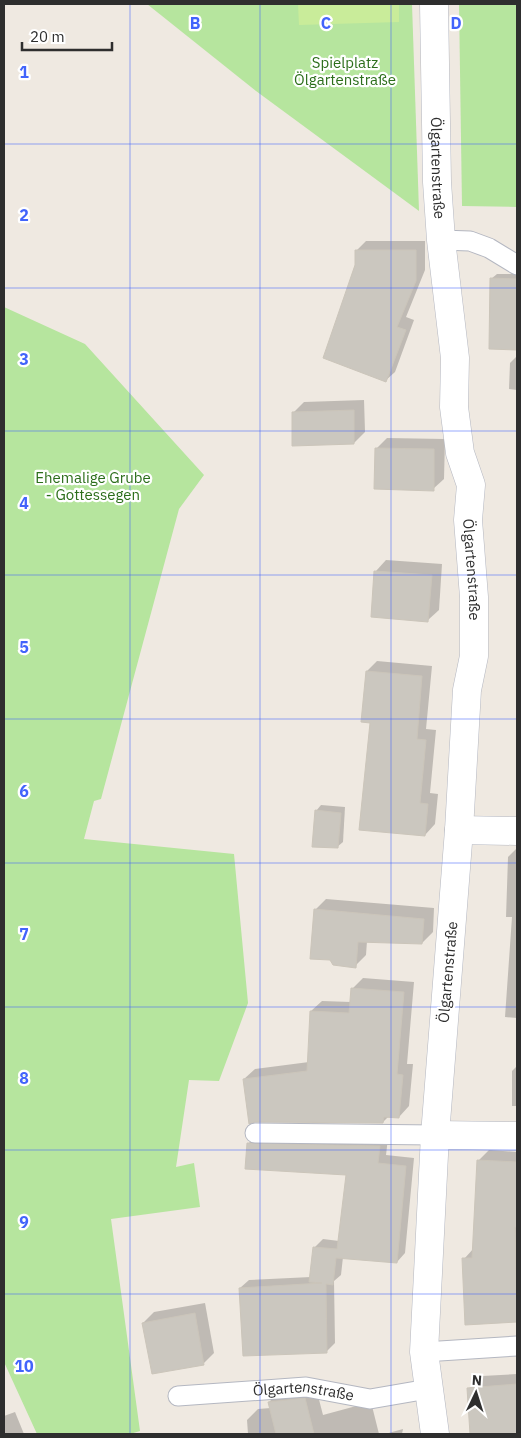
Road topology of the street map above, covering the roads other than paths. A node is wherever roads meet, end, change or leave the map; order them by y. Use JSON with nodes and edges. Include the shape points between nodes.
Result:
{"nodes":[{"id":1,"x":434,"y":4,"type":"edge"},
{"id":2,"x":441,"y":240,"type":"junction"},
{"id":3,"x":517,"y":265,"type":"edge"},
{"id":4,"x":459,"y":830,"type":"junction"},
{"id":5,"x":517,"y":831,"type":"edge"},
{"id":6,"x":255,"y":1133,"type":"dead end"},
{"id":7,"x":435,"y":1135,"type":"junction"},
{"id":8,"x":517,"y":1136,"type":"edge"},
{"id":9,"x":517,"y":1346,"type":"edge"},
{"id":10,"x":424,"y":1352,"type":"junction"},
{"id":11,"x":428,"y":1389,"type":"junction"},
{"id":12,"x":178,"y":1396,"type":"dead end"},
{"id":13,"x":436,"y":1434,"type":"edge"}],
"edges":[{"from":1,"to":2,"type":"street","name":"Ölgartenstraße"},
{"from":2,"to":3,"type":"lane","via":[[470,241]]},
{"from":2,"to":4,"type":"street","name":"Ölgartenstraße","via":[[455,358],[456,425],[460,453],[471,485],[468,520],[474,597],[474,656],[467,690]]},
{"from":4,"to":5,"type":"street"},
{"from":4,"to":7,"type":"street","name":"Ölgartenstraße"},
{"from":6,"to":7,"type":"lane"},
{"from":7,"to":8,"type":"street"},
{"from":7,"to":10,"type":"street","name":"Ölgartenstraße"},
{"from":9,"to":10,"type":"lane"},
{"from":10,"to":11,"type":"street","name":"Ölgartenstraße"},
{"from":11,"to":12,"type":"lane","name":"Ölgartenstraße","via":[[370,1399],[306,1387]]},
{"from":11,"to":13,"type":"street","name":"Ölgartenstraße"}]}
